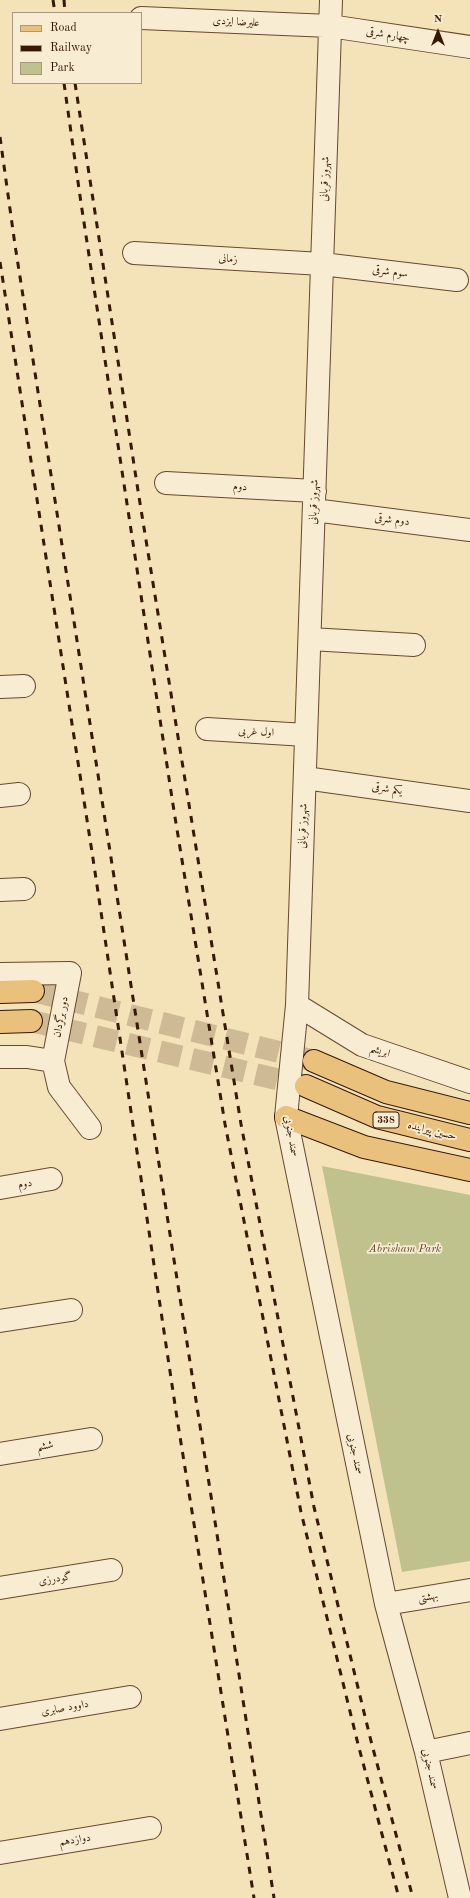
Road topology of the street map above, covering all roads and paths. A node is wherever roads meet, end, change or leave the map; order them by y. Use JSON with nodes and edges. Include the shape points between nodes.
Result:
{"nodes":[{"id":1,"x":331,"y":0,"type":"edge"},
{"id":2,"x":142,"y":18,"type":"edge"},
{"id":3,"x":330,"y":26,"type":"junction"},
{"id":4,"x":470,"y":47,"type":"edge"},
{"id":5,"x":134,"y":253,"type":"dead end"},
{"id":6,"x":322,"y":264,"type":"junction"},
{"id":7,"x":457,"y":280,"type":"dead end"},
{"id":8,"x":166,"y":483,"type":"dead end"},
{"id":9,"x":314,"y":500,"type":"junction"},
{"id":10,"x":470,"y":530,"type":"edge"},
{"id":11,"x":310,"y":639,"type":"junction"},
{"id":12,"x":414,"y":645,"type":"dead end"},
{"id":13,"x":24,"y":686,"type":"dead end"},
{"id":14,"x":0,"y":687,"type":"edge"},
{"id":15,"x":207,"y":729,"type":"dead end"},
{"id":16,"x":306,"y":735,"type":"junction"},
{"id":17,"x":305,"y":778,"type":"junction"},
{"id":18,"x":470,"y":801,"type":"edge"},
{"id":19,"x":24,"y":889,"type":"dead end"},
{"id":20,"x":0,"y":890,"type":"edge"},
{"id":21,"x":0,"y":974,"type":"edge"},
{"id":22,"x":33,"y":991,"type":"tunnel mouth"},
{"id":23,"x":0,"y":992,"type":"edge"},
{"id":24,"x":297,"y":1005,"type":"junction"},
{"id":25,"x":31,"y":1021,"type":"tunnel mouth"},
{"id":26,"x":0,"y":1022,"type":"edge"},
{"id":27,"x":0,"y":1057,"type":"edge"},
{"id":28,"x":53,"y":1061,"type":"junction"},
{"id":29,"x":314,"y":1061,"type":"tunnel mouth"},
{"id":30,"x":470,"y":1082,"type":"edge"},
{"id":31,"x":306,"y":1086,"type":"tunnel mouth"},
{"id":32,"x":470,"y":1113,"type":"edge"},
{"id":33,"x":286,"y":1116,"type":"junction"},
{"id":34,"x":90,"y":1128,"type":"dead end"},
{"id":35,"x":470,"y":1140,"type":"edge"},
{"id":36,"x":470,"y":1170,"type":"edge"},
{"id":37,"x":51,"y":1179,"type":"dead end"},
{"id":38,"x":0,"y":1188,"type":"edge"},
{"id":39,"x":71,"y":1310,"type":"dead end"},
{"id":40,"x":0,"y":1321,"type":"edge"},
{"id":41,"x":91,"y":1438,"type":"dead end"},
{"id":42,"x":0,"y":1454,"type":"edge"},
{"id":43,"x":111,"y":1570,"type":"dead end"},
{"id":44,"x":0,"y":1588,"type":"edge"},
{"id":45,"x":470,"y":1590,"type":"edge"},
{"id":46,"x":386,"y":1604,"type":"junction"},
{"id":47,"x":130,"y":1697,"type":"dead end"},
{"id":48,"x":0,"y":1719,"type":"edge"},
{"id":49,"x":470,"y":1743,"type":"edge"},
{"id":50,"x":426,"y":1752,"type":"junction"},
{"id":51,"x":150,"y":1828,"type":"dead end"},
{"id":52,"x":0,"y":1853,"type":"edge"},
{"id":53,"x":463,"y":1895,"type":"edge"}],
"edges":[{"from":1,"to":3,"type":"street","name":"شهروز قربانی"},
{"from":2,"to":3,"type":"street","name":"علیرضا ایزدی"},
{"from":3,"to":4,"type":"street","name":"چهارم شرقی"},
{"from":3,"to":6,"type":"street","name":"شهروز قربانی"},
{"from":5,"to":6,"type":"street","name":"زمانی"},
{"from":6,"to":7,"type":"street","name":"سوم شرقی"},
{"from":6,"to":9,"type":"street","name":"شهروز قربانی"},
{"from":8,"to":9,"type":"street","name":"دوم"},
{"from":9,"to":10,"type":"street","name":"دوم شرقی"},
{"from":9,"to":11,"type":"street","name":"شهروز قربانی"},
{"from":11,"to":12,"type":"street"},
{"from":11,"to":16,"type":"street","name":"شهروز قربانی"},
{"from":13,"to":14,"type":"street"},
{"from":15,"to":16,"type":"street","name":"اول غربی"},
{"from":16,"to":17,"type":"street","name":"شهروز قربانی"},
{"from":17,"to":18,"type":"street","name":"یکم شرقی"},
{"from":17,"to":24,"type":"street","name":"شهروز قربانی"},
{"from":19,"to":20,"type":"street"},
{"from":21,"to":28,"type":"street","name":"دور برگردان","via":[[70,974]]},
{"from":22,"to":23,"type":"main road"},
{"from":24,"to":30,"type":"street","name":"ابریشم","via":[[362,1045]]},
{"from":24,"to":33,"type":"street","name":"سمند جنوبی"},
{"from":25,"to":26,"type":"main road"},
{"from":27,"to":28,"type":"street","via":[[27,1057]]},
{"from":28,"to":34,"type":"street","via":[[59,1087]]},
{"from":29,"to":32,"type":"main road","number":"338","via":[[386,1092]]},
{"from":31,"to":35,"type":"main road","name":"حسین پیراینده","number":"338","via":[[377,1117]]},
{"from":33,"to":36,"type":"main road","via":[[364,1147]]},
{"from":33,"to":46,"type":"street","name":"سمند جنوبی"},
{"from":37,"to":38,"type":"street","name":"دوم"},
{"from":39,"to":40,"type":"street"},
{"from":41,"to":42,"type":"street","name":"ششم"},
{"from":43,"to":44,"type":"street","name":"گودرزی"},
{"from":45,"to":46,"type":"street","name":"بهشتی"},
{"from":46,"to":50,"type":"street","name":"سمند جنوبی"},
{"from":47,"to":48,"type":"street","name":"داوود صابری"},
{"from":49,"to":50,"type":"street"},
{"from":50,"to":53,"type":"street","name":"سمند جنوبی"},
{"from":51,"to":52,"type":"street","name":"دوازدهم"}]}
